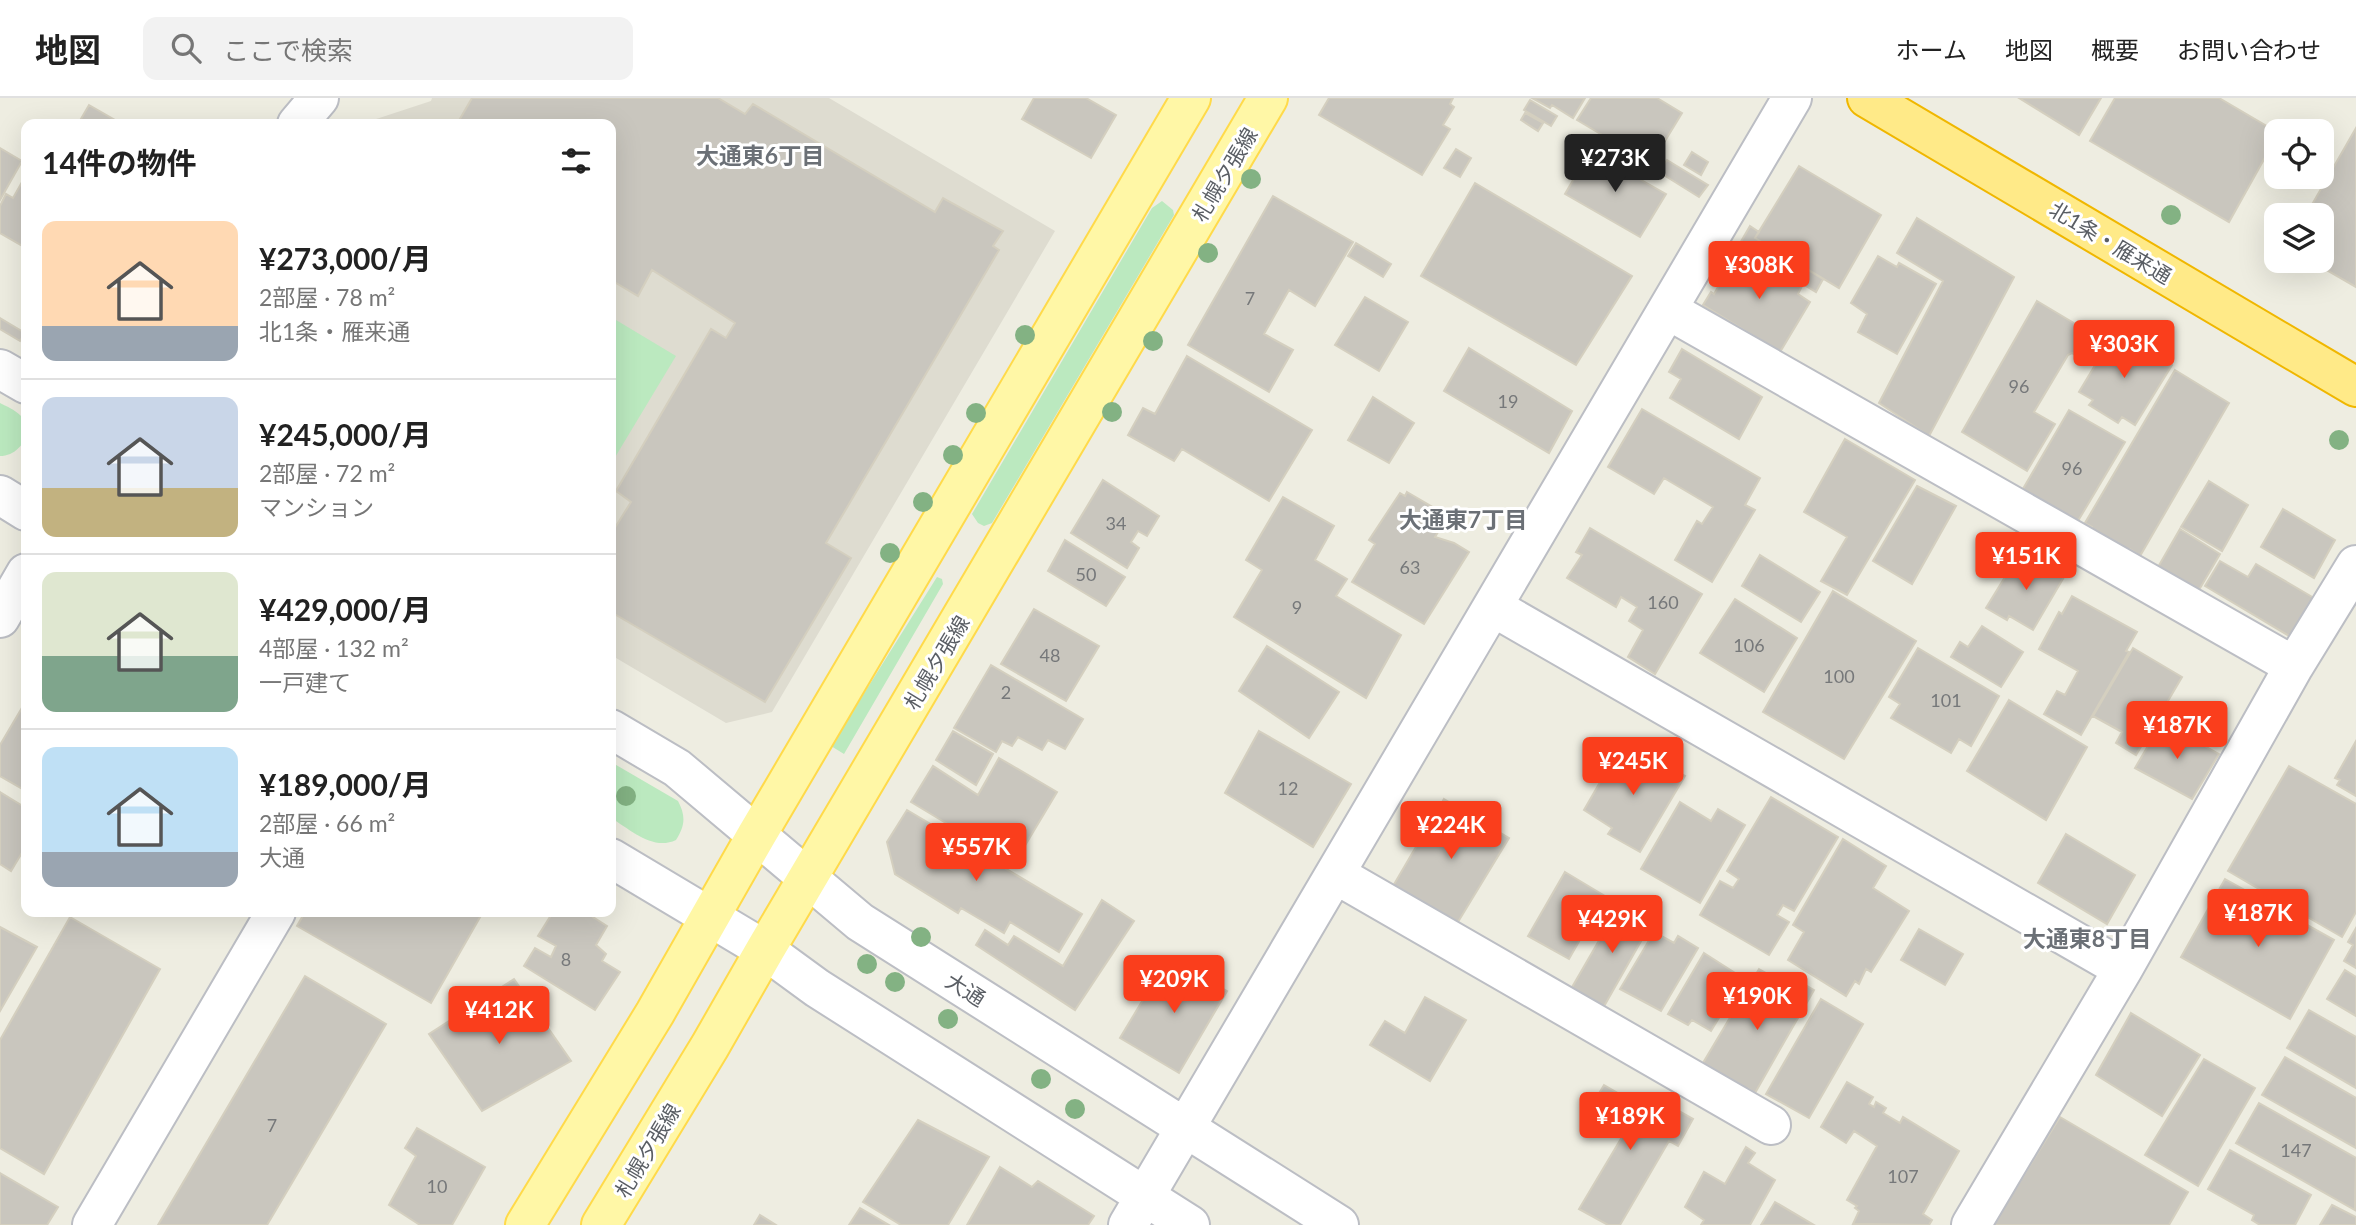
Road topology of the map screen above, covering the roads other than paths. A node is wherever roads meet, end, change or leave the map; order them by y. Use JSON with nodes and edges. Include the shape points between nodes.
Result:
{"nodes":[{"id":1,"x":319,"y":98,"type":"edge"},
{"id":2,"x":1191,"y":98,"type":"edge"},
{"id":3,"x":1268,"y":98,"type":"edge"},
{"id":4,"x":1792,"y":98,"type":"edge"},
{"id":5,"x":1867,"y":98,"type":"edge"},
{"id":6,"x":301,"y":119,"type":"edge"},
{"id":7,"x":1668,"y":310,"type":"junction"},
{"id":8,"x":0,"y":369,"type":"edge"},
{"id":9,"x":21,"y":381,"type":"edge"},
{"id":10,"x":2356,"y":387,"type":"edge"},
{"id":11,"x":0,"y":495,"type":"edge"},
{"id":12,"x":21,"y":508,"type":"edge"},
{"id":13,"x":2356,"y":565,"type":"edge"},
{"id":14,"x":21,"y":582,"type":"edge"},
{"id":15,"x":1493,"y":607,"type":"junction"},
{"id":16,"x":0,"y":618,"type":"edge"},
{"id":17,"x":2294,"y":666,"type":"junction"},
{"id":18,"x":616,"y":732,"type":"edge"},
{"id":19,"x":756,"y":836,"type":"junction"},
{"id":20,"x":616,"y":861,"type":"edge"},
{"id":21,"x":1335,"y":874,"type":"junction"},
{"id":22,"x":807,"y":878,"type":"junction"},
{"id":23,"x":710,"y":916,"type":"junction"},
{"id":24,"x":273,"y":917,"type":"edge"},
{"id":25,"x":765,"y":950,"type":"junction"},
{"id":26,"x":2123,"y":969,"type":"junction"},
{"id":27,"x":1771,"y":1125,"type":"dead end"},
{"id":28,"x":1186,"y":1129,"type":"junction"},
{"id":29,"x":1136,"y":1211,"type":"edge"},
{"id":30,"x":92,"y":1225,"type":"edge"},
{"id":31,"x":525,"y":1225,"type":"edge"},
{"id":32,"x":601,"y":1225,"type":"edge"},
{"id":33,"x":1190,"y":1225,"type":"edge"},
{"id":34,"x":1339,"y":1225,"type":"edge"},
{"id":35,"x":1971,"y":1225,"type":"edge"}],
"edges":[{"from":1,"to":6,"type":"street"},
{"from":2,"to":19,"type":"main road"},
{"from":3,"to":22,"type":"main road","name":"札幌夕張線"},
{"from":4,"to":7,"type":"street"},
{"from":5,"to":10,"type":"highway","name":"北1条・雁来通"},
{"from":7,"to":15,"type":"street"},
{"from":7,"to":17,"type":"street"},
{"from":8,"to":9,"type":"street"},
{"from":11,"to":12,"type":"street"},
{"from":13,"to":17,"type":"street"},
{"from":14,"to":16,"type":"street"},
{"from":15,"to":21,"type":"street"},
{"from":15,"to":26,"type":"street"},
{"from":17,"to":26,"type":"street"},
{"from":18,"to":19,"type":"street","name":"大通","via":[[677,768]]},
{"from":19,"to":22,"type":"street","name":"大通"},
{"from":19,"to":23,"type":"main road"},
{"from":20,"to":23,"type":"street"},
{"from":21,"to":27,"type":"street"},
{"from":21,"to":28,"type":"street"},
{"from":22,"to":25,"type":"main road","name":"札幌夕張線"},
{"from":22,"to":28,"type":"street","name":"大通","via":[[860,922]]},
{"from":23,"to":25,"type":"street"},
{"from":23,"to":31,"type":"main road"},
{"from":24,"to":30,"type":"street"},
{"from":25,"to":29,"type":"street"},
{"from":25,"to":32,"type":"main road","name":"札幌夕張線"},
{"from":26,"to":35,"type":"street"},
{"from":28,"to":29,"type":"street"},
{"from":28,"to":34,"type":"street","name":"大通"},
{"from":29,"to":33,"type":"street"}]}
